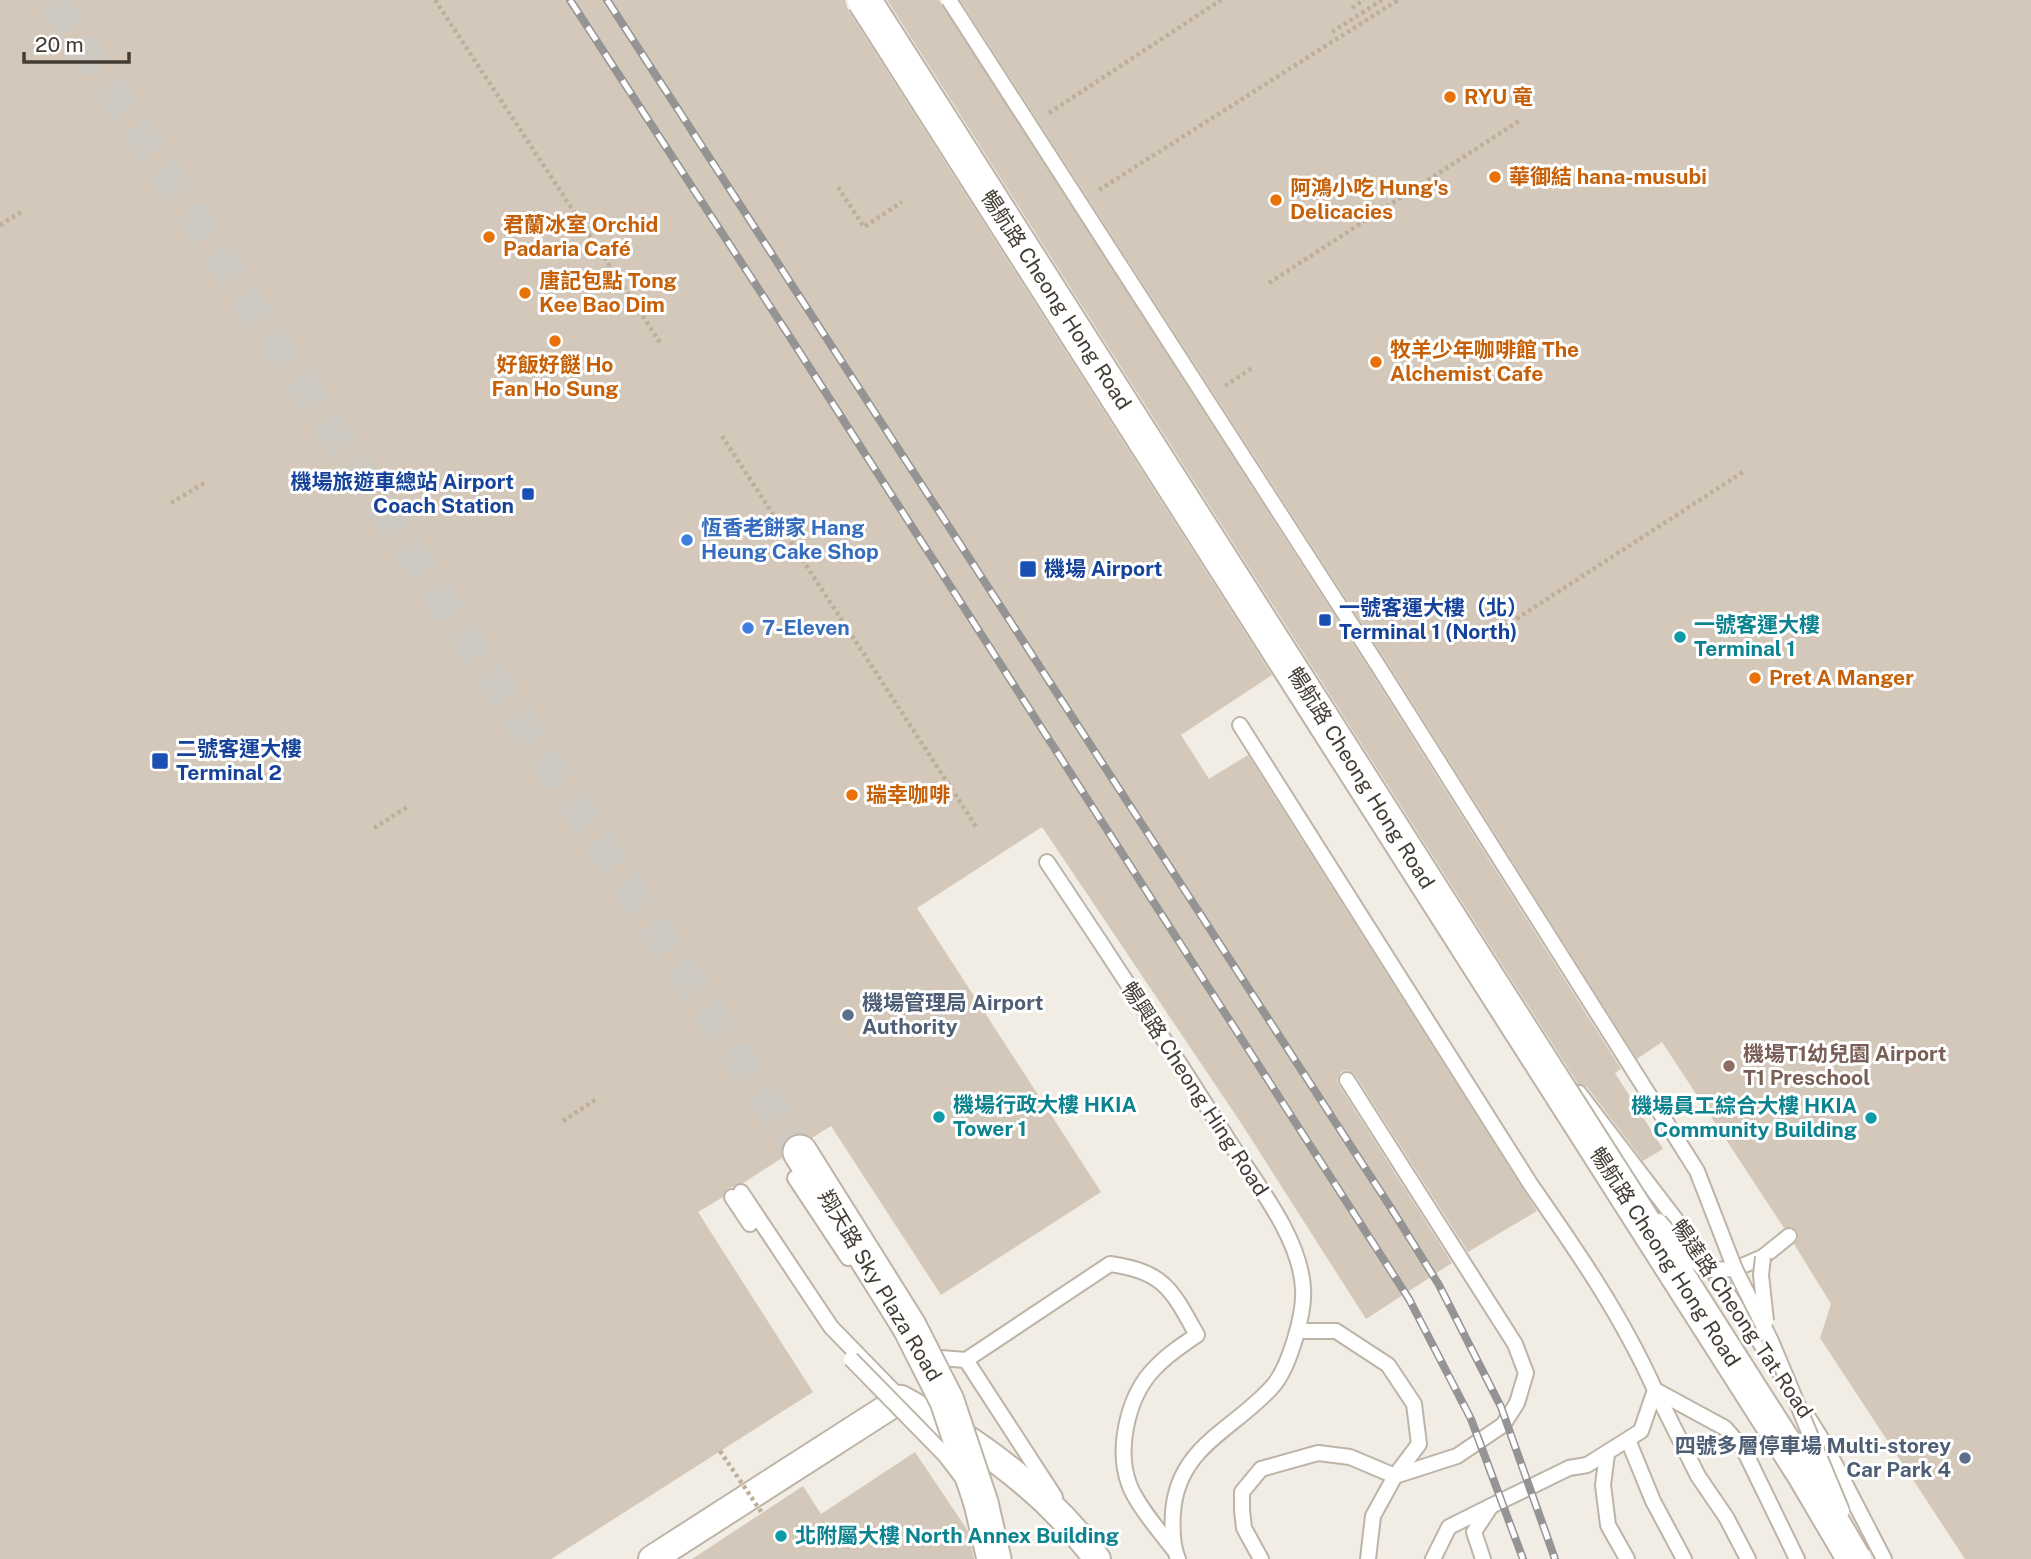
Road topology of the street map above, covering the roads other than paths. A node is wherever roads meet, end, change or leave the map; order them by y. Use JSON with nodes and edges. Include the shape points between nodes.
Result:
{"nodes":[{"id":1,"x":864,"y":0,"type":"edge"},
{"id":2,"x":949,"y":0,"type":"edge"},
{"id":3,"x":1240,"y":725,"type":"dead end"},
{"id":4,"x":1047,"y":862,"type":"dead end"},
{"id":5,"x":1347,"y":1080,"type":"dead end"},
{"id":6,"x":1579,"y":1093,"type":"dead end"},
{"id":7,"x":1589,"y":1138,"type":"junction"},
{"id":8,"x":797,"y":1165,"type":"joint"},
{"id":9,"x":1789,"y":1236,"type":"dead end"},
{"id":10,"x":1763,"y":1257,"type":"junction"},
{"id":11,"x":854,"y":1268,"type":"dead end"},
{"id":12,"x":1735,"y":1269,"type":"junction"},
{"id":13,"x":891,"y":1325,"type":"dead end"},
{"id":14,"x":1299,"y":1331,"type":"junction"},
{"id":15,"x":1770,"y":1341,"type":"junction"},
{"id":16,"x":966,"y":1360,"type":"junction"},
{"id":17,"x":1656,"y":1390,"type":"junction"},
{"id":18,"x":901,"y":1399,"type":"junction"},
{"id":19,"x":1628,"y":1440,"type":"junction"},
{"id":20,"x":1607,"y":1454,"type":"junction"},
{"id":21,"x":1395,"y":1476,"type":"junction"},
{"id":22,"x":981,"y":1503,"type":"junction"},
{"id":23,"x":1491,"y":1506,"type":"junction"},
{"id":24,"x":1080,"y":1535,"type":"junction"},
{"id":25,"x":1176,"y":1555,"type":"edge"},
{"id":26,"x":652,"y":1559,"type":"edge"},
{"id":27,"x":994,"y":1559,"type":"edge"},
{"id":28,"x":1097,"y":1559,"type":"edge"},
{"id":29,"x":1261,"y":1559,"type":"edge"},
{"id":30,"x":1368,"y":1559,"type":"edge"},
{"id":31,"x":1433,"y":1559,"type":"edge"},
{"id":32,"x":1483,"y":1559,"type":"edge"},
{"id":33,"x":1627,"y":1559,"type":"edge"},
{"id":34,"x":1684,"y":1559,"type":"edge"},
{"id":35,"x":1748,"y":1559,"type":"edge"},
{"id":36,"x":1797,"y":1559,"type":"edge"},
{"id":37,"x":1854,"y":1559,"type":"edge"},
{"id":38,"x":1862,"y":1559,"type":"edge"},
{"id":39,"x":1884,"y":1559,"type":"edge"}],
"edges":[{"from":1,"to":7,"type":"street","name":"暢航路 Cheong Hong Road","bridge":true},
{"from":2,"to":12,"type":"lane","bridge":true,"via":[[1697,1171]]},
{"from":3,"to":17,"type":"lane","via":[[1577,1251],[1626,1330]]},
{"from":4,"to":14,"type":"lane","name":"暢興路 Cheong Hing Road","via":[[1180,1063],[1296,1251],[1303,1288]]},
{"from":5,"to":21,"type":"lane","via":[[1515,1344],[1527,1373],[1503,1425],[1457,1456]]},
{"from":6,"to":39,"type":"lane","name":"暢達路 Cheong Tat Road","via":[[1745,1317],[1824,1443]]},
{"from":7,"to":12,"type":"lane","bridge":true,"via":[[1690,1257],[1706,1270]]},
{"from":7,"to":37,"type":"street","name":"暢航路 Cheong Hong Road","bridge":true},
{"from":8,"to":11,"type":"lane"},
{"from":8,"to":22,"type":"street","name":"翔天路 Sky Plaza Road","bridge":true,"via":[[909,1326],[947,1401]]},
{"from":9,"to":10,"type":"lane"},
{"from":10,"to":12,"type":"lane"},
{"from":10,"to":15,"type":"lane","bridge":true,"via":[[1763,1312]]},
{"from":12,"to":15,"type":"lane","bridge":true},
{"from":13,"to":16,"type":"lane","via":[[922,1357]]},
{"from":14,"to":21,"type":"lane","via":[[1336,1331],[1388,1365],[1414,1404],[1419,1444]]},
{"from":14,"to":25,"type":"lane","name":"暢興路 Cheong Hing Road","via":[[1274,1386],[1217,1433],[1182,1477],[1172,1521]]},
{"from":15,"to":38,"type":"lane","bridge":true},
{"from":16,"to":24,"type":"lane"},
{"from":16,"to":25,"type":"lane","via":[[1110,1264],[1136,1267],[1157,1277],[1178,1301],[1197,1335],[1153,1369],[1137,1395],[1126,1427],[1124,1457],[1129,1485]]},
{"from":17,"to":19,"type":"lane","via":[[1641,1431]]},
{"from":17,"to":35,"type":"lane","via":[[1698,1476]]},
{"from":17,"to":36,"type":"lane","via":[[1725,1428],[1744,1450]]},
{"from":18,"to":22,"type":"lane","name":"翔天路 Sky Plaza Road","bridge":true,"via":[[831,1327],[736,1195],[820,1323],[945,1455]]},
{"from":18,"to":24,"type":"street","via":[[977,1447],[1047,1502]]},
{"from":18,"to":26,"type":"street"},
{"from":19,"to":20,"type":"lane"},
{"from":19,"to":34,"type":"lane"},
{"from":20,"to":23,"type":"lane"},
{"from":20,"to":33,"type":"lane","via":[[1608,1525]]},
{"from":21,"to":29,"type":"lane","via":[[1350,1457],[1318,1453],[1261,1469],[1242,1492],[1242,1510],[1244,1528]]},
{"from":21,"to":30,"type":"lane","via":[[1373,1516]]},
{"from":22,"to":27,"type":"street","name":"翔天路 Sky Plaza Road"},
{"from":23,"to":31,"type":"lane","via":[[1449,1527]]},
{"from":23,"to":32,"type":"lane","via":[[1474,1532]]},
{"from":24,"to":28,"type":"street"}]}
